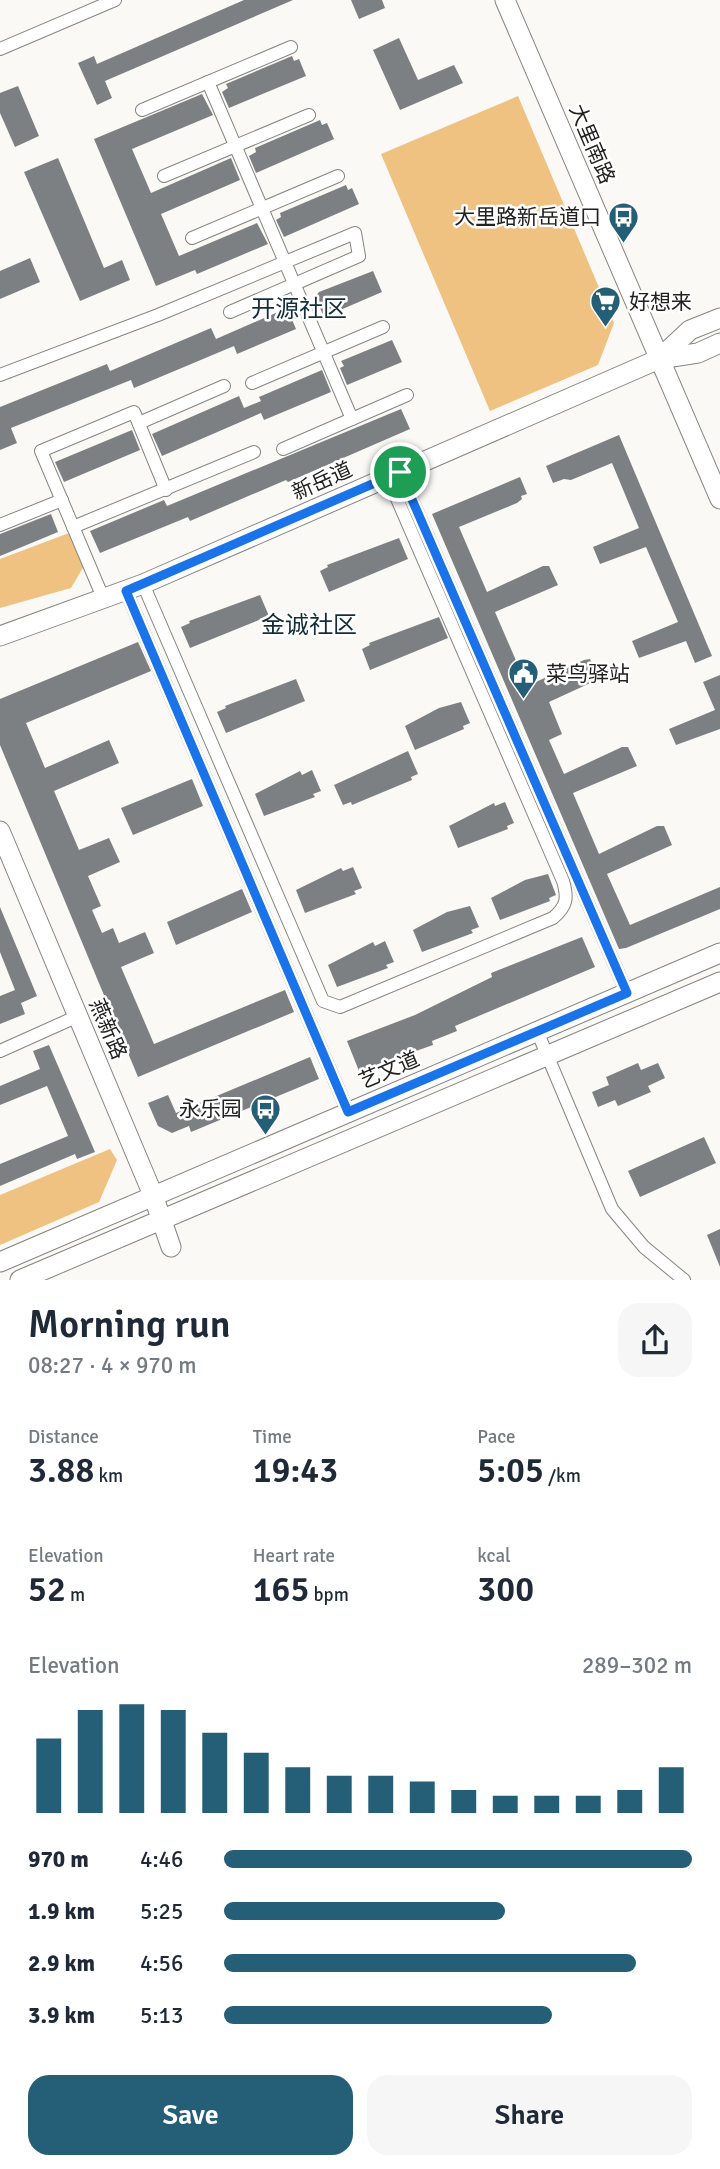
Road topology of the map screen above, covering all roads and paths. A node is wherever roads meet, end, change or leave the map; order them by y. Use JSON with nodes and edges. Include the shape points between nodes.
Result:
{"nodes":[{"id":1,"x":115,"y":0,"type":"edge"},
{"id":2,"x":505,"y":0,"type":"edge"},
{"id":3,"x":291,"y":47,"type":"dead end"},
{"id":4,"x":0,"y":49,"type":"edge"},
{"id":5,"x":208,"y":82,"type":"junction"},
{"id":6,"x":142,"y":110,"type":"dead end"},
{"id":7,"x":309,"y":114,"type":"dead end"},
{"id":8,"x":235,"y":145,"type":"junction"},
{"id":9,"x":164,"y":176,"type":"dead end"},
{"id":10,"x":338,"y":176,"type":"dead end"},
{"id":11,"x":261,"y":208,"type":"junction"},
{"id":12,"x":192,"y":238,"type":"dead end"},
{"id":13,"x":284,"y":263,"type":"junction"},
{"id":14,"x":294,"y":285,"type":"junction"},
{"id":15,"x":230,"y":312,"type":"dead end"},
{"id":16,"x":720,"y":318,"type":"edge"},
{"id":17,"x":383,"y":327,"type":"dead end"},
{"id":18,"x":720,"y":343,"type":"edge"},
{"id":19,"x":323,"y":353,"type":"junction"},
{"id":20,"x":659,"y":359,"type":"junction"},
{"id":21,"x":0,"y":375,"type":"edge"},
{"id":22,"x":251,"y":383,"type":"dead end"},
{"id":23,"x":224,"y":386,"type":"dead end"},
{"id":24,"x":407,"y":395,"type":"dead end"},
{"id":25,"x":352,"y":419,"type":"junction"},
{"id":26,"x":139,"y":423,"type":"junction"},
{"id":27,"x":283,"y":449,"type":"dead end"},
{"id":28,"x":254,"y":452,"type":"dead end"},
{"id":29,"x":394,"y":475,"type":"junction"},
{"id":30,"x":166,"y":490,"type":"junction"},
{"id":31,"x":720,"y":499,"type":"edge"},
{"id":32,"x":62,"y":500,"type":"junction"},
{"id":33,"x":0,"y":525,"type":"edge"},
{"id":34,"x":73,"y":527,"type":"junction"},
{"id":35,"x":134,"y":587,"type":"junction"},
{"id":36,"x":104,"y":600,"type":"junction"},
{"id":37,"x":0,"y":636,"type":"edge"},
{"id":38,"x":0,"y":831,"type":"edge"},
{"id":39,"x":720,"y":953,"type":"edge"},
{"id":40,"x":720,"y":982,"type":"edge"},
{"id":41,"x":627,"y":993,"type":"junction"},
{"id":42,"x":78,"y":1016,"type":"junction"},
{"id":43,"x":537,"y":1031,"type":"junction"},
{"id":44,"x":0,"y":1051,"type":"edge"},
{"id":45,"x":545,"y":1056,"type":"junction"},
{"id":46,"x":348,"y":1112,"type":"junction"},
{"id":47,"x":153,"y":1195,"type":"junction"},
{"id":48,"x":159,"y":1218,"type":"junction"},
{"id":49,"x":171,"y":1247,"type":"dead end"},
{"id":50,"x":0,"y":1262,"type":"edge"},
{"id":51,"x":20,"y":1280,"type":"edge"},
{"id":52,"x":684,"y":1280,"type":"edge"}],
"edges":[{"from":1,"to":4,"type":"street"},
{"from":2,"to":20,"type":"main road","name":"大里南路"},
{"from":3,"to":5,"type":"street"},
{"from":5,"to":6,"type":"street"},
{"from":5,"to":8,"type":"street"},
{"from":7,"to":8,"type":"street"},
{"from":8,"to":9,"type":"street"},
{"from":8,"to":11,"type":"street"},
{"from":10,"to":11,"type":"street"},
{"from":11,"to":12,"type":"street"},
{"from":11,"to":13,"type":"street"},
{"from":13,"to":14,"type":"street"},
{"from":13,"to":14,"type":"street","via":[[355,233],[359,256]]},
{"from":13,"to":21,"type":"street"},
{"from":14,"to":15,"type":"street"},
{"from":14,"to":19,"type":"street"},
{"from":16,"to":20,"type":"main road","name":"新岳道","via":[[690,330]]},
{"from":17,"to":19,"type":"street"},
{"from":18,"to":20,"type":"main road","name":"新岳道","via":[[698,353]]},
{"from":19,"to":22,"type":"street"},
{"from":19,"to":25,"type":"street"},
{"from":20,"to":29,"type":"main road","name":"新岳道"},
{"from":20,"to":31,"type":"main road","name":"大里南路"},
{"from":23,"to":26,"type":"street"},
{"from":24,"to":25,"type":"street"},
{"from":25,"to":27,"type":"street"},
{"from":26,"to":30,"type":"street"},
{"from":26,"to":32,"type":"street","via":[[134,412],[41,451]]},
{"from":28,"to":30,"type":"street"},
{"from":29,"to":35,"type":"main road","name":"新岳道"},
{"from":29,"to":35,"type":"street","via":[[563,881],[568,896],[563,910],[553,918],[340,1007],[323,1001]]},
{"from":29,"to":41,"type":"street"},
{"from":30,"to":34,"type":"street"},
{"from":32,"to":33,"type":"street"},
{"from":32,"to":34,"type":"street"},
{"from":34,"to":36,"type":"street"},
{"from":35,"to":36,"type":"main road","name":"新岳道"},
{"from":35,"to":46,"type":"street"},
{"from":36,"to":37,"type":"main road","name":"新岳道"},
{"from":38,"to":42,"type":"main road","name":"燕新路"},
{"from":39,"to":41,"type":"main road","name":"艺文道"},
{"from":40,"to":45,"type":"main road"},
{"from":41,"to":43,"type":"main road","name":"艺文道"},
{"from":42,"to":44,"type":"street"},
{"from":42,"to":47,"type":"main road","name":"燕新路"},
{"from":43,"to":45,"type":"street"},
{"from":43,"to":46,"type":"main road","name":"艺文道"},
{"from":45,"to":48,"type":"main road"},
{"from":45,"to":52,"type":"street","via":[[612,1209],[643,1247]]},
{"from":46,"to":47,"type":"main road","name":"艺文道"},
{"from":47,"to":48,"type":"main road","name":"燕新路"},
{"from":47,"to":50,"type":"main road","name":"艺文道"},
{"from":48,"to":49,"type":"main road","name":"燕新路"},
{"from":48,"to":51,"type":"main road"}]}
